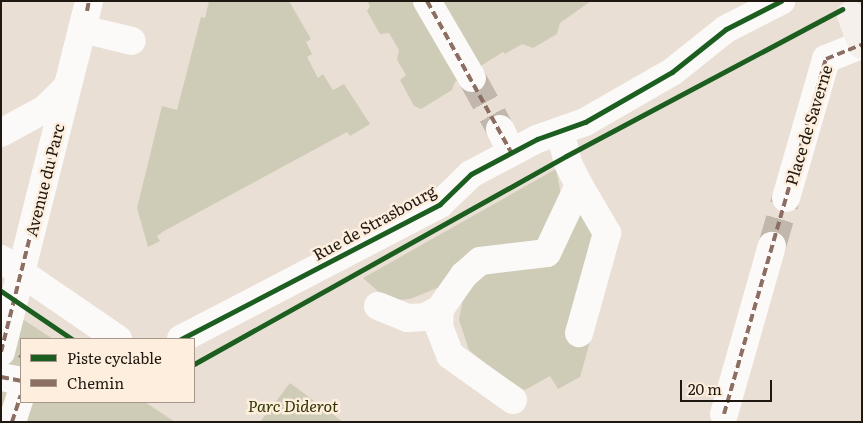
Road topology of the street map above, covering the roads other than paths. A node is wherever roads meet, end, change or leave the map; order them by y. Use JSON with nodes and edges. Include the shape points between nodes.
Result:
{"nodes":[{"id":1,"x":427,"y":1,"type":"edge"},
{"id":2,"x":781,"y":1,"type":"edge"},
{"id":3,"x":850,"y":11,"type":"edge"},
{"id":4,"x":86,"y":13,"type":"edge"},
{"id":5,"x":132,"y":41,"type":"dead end"},
{"id":6,"x":862,"y":45,"type":"edge"},
{"id":7,"x":472,"y":78,"type":"tunnel mouth"},
{"id":8,"x":66,"y":88,"type":"junction"},
{"id":9,"x":560,"y":131,"type":"junction"},
{"id":10,"x":1,"y":133,"type":"edge"},
{"id":11,"x":579,"y":185,"type":"junction"},
{"id":12,"x":786,"y":198,"type":"tunnel mouth"},
{"id":13,"x":772,"y":246,"type":"tunnel mouth"},
{"id":14,"x":11,"y":266,"type":"edge"},
{"id":15,"x":378,"y":306,"type":"dead end"},
{"id":16,"x":440,"y":309,"type":"junction"},
{"id":17,"x":579,"y":333,"type":"dead end"},
{"id":18,"x":117,"y":338,"type":"edge"},
{"id":19,"x":182,"y":338,"type":"edge"},
{"id":20,"x":16,"y":362,"type":"edge"},
{"id":21,"x":1,"y":377,"type":"edge"},
{"id":22,"x":20,"y":398,"type":"edge"},
{"id":23,"x":514,"y":400,"type":"dead end"},
{"id":24,"x":724,"y":414,"type":"dead end"},
{"id":25,"x":12,"y":422,"type":"edge"}],
"edges":[{"from":1,"to":7,"type":"street"},
{"from":2,"to":9,"type":"street","name":"Rue de Strasbourg","via":[[726,29],[672,72],[585,122]]},
{"from":3,"to":6,"type":"main road"},
{"from":4,"to":5,"type":"street"},
{"from":4,"to":8,"type":"street","name":"Avenue du Parc"},
{"from":6,"to":12,"type":"street","name":"Place de Saverne","via":[[826,59]]},
{"from":8,"to":10,"type":"street","name":"Avenue du Parc","via":[[45,109]]},
{"from":8,"to":14,"type":"street","name":"Avenue du Parc","via":[[58,125]]},
{"from":9,"to":11,"type":"street","via":[[568,163]]},
{"from":9,"to":19,"type":"street","name":"Rue de Strasbourg","via":[[505,141],[440,204]]},
{"from":11,"to":16,"type":"street","via":[[547,253],[480,261],[464,275]]},
{"from":11,"to":17,"type":"street","via":[[607,232]]},
{"from":13,"to":24,"type":"street"},
{"from":14,"to":18,"type":"street"},
{"from":14,"to":20,"type":"street","name":"Avenue du Parc"},
{"from":15,"to":16,"type":"street","via":[[408,318],[425,317]]},
{"from":16,"to":23,"type":"street","via":[[439,327],[450,355]]},
{"from":20,"to":21,"type":"street"},
{"from":22,"to":25,"type":"street"}]}
